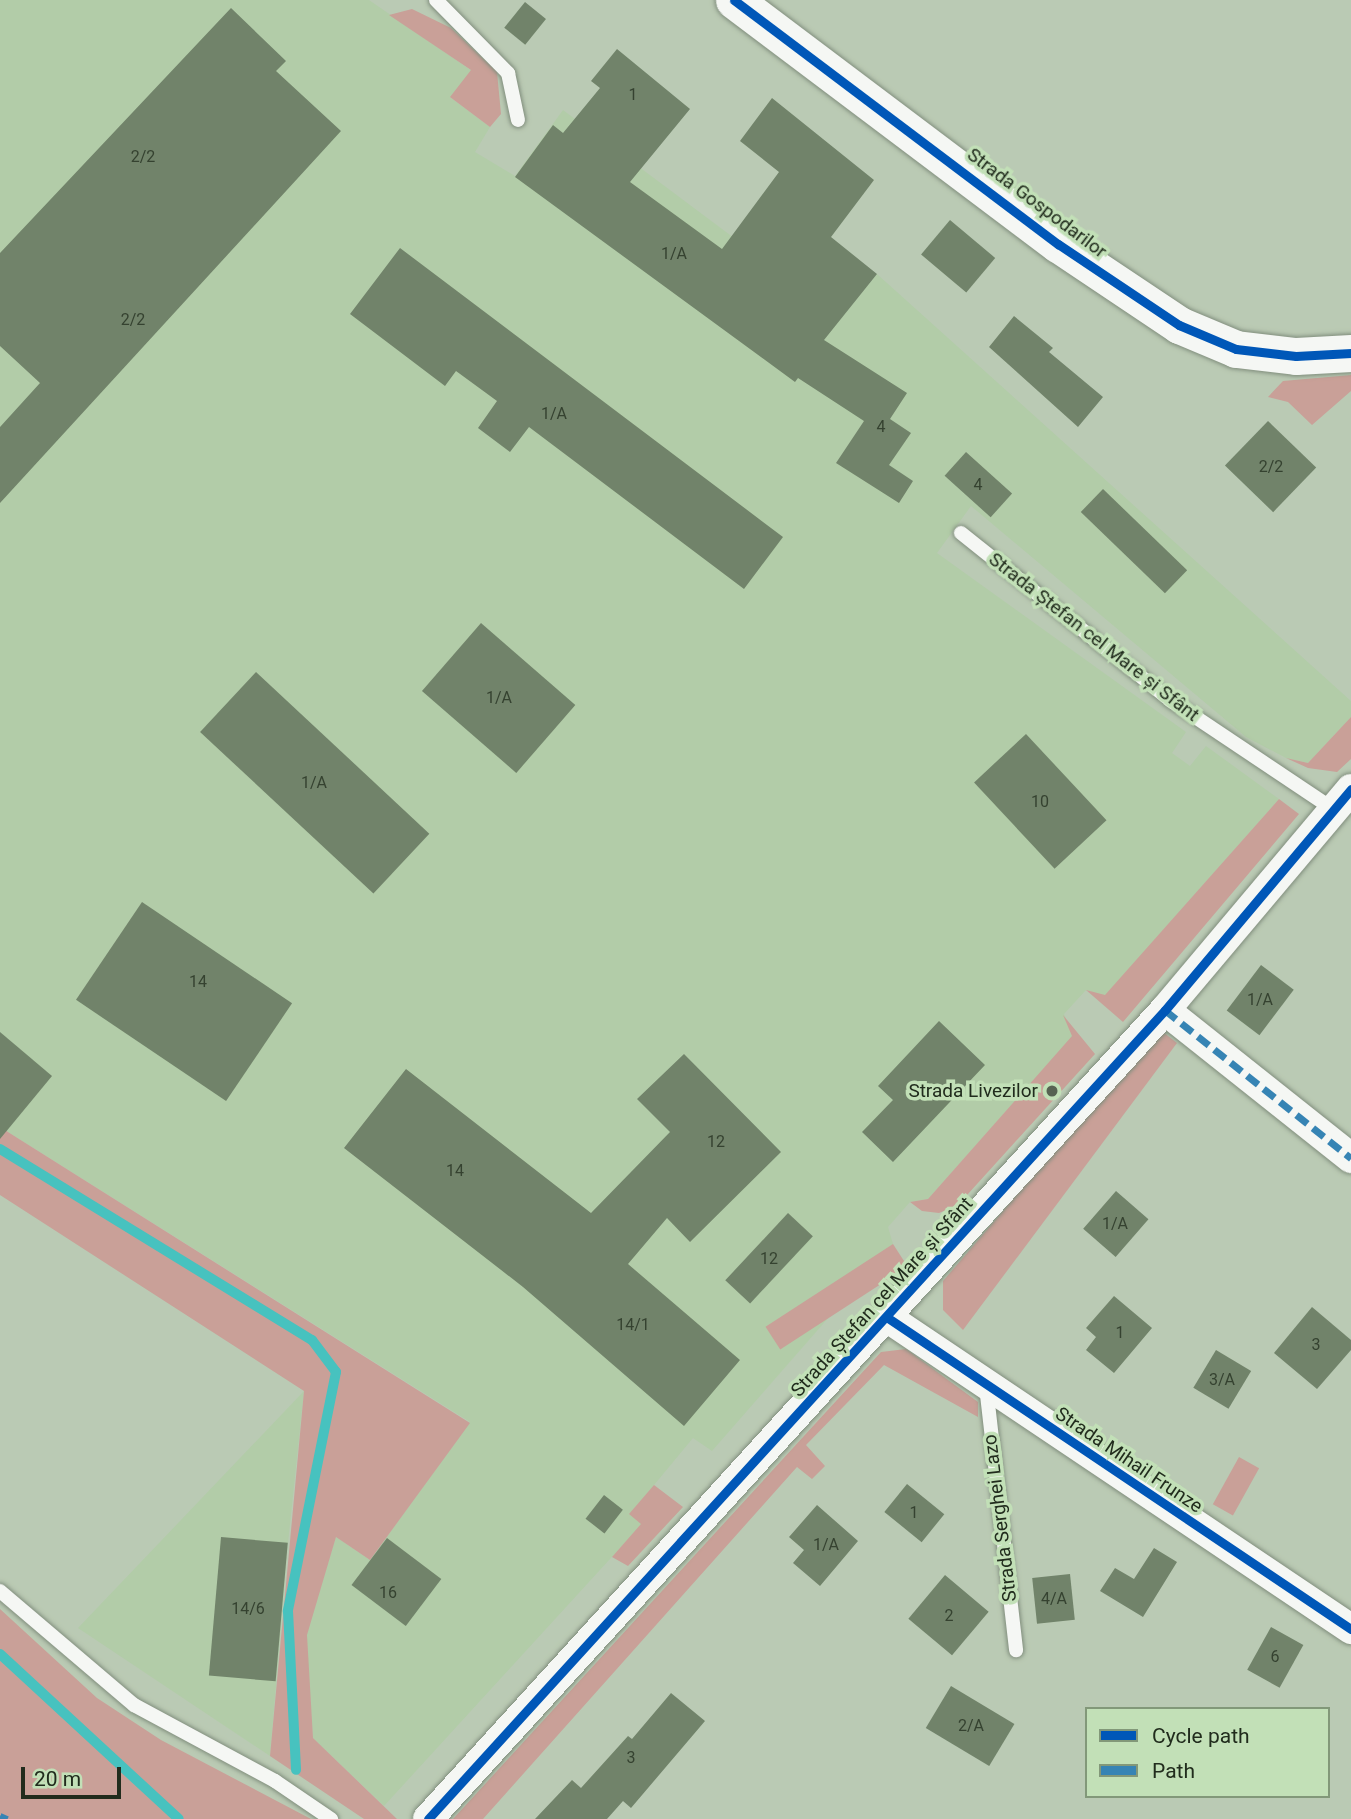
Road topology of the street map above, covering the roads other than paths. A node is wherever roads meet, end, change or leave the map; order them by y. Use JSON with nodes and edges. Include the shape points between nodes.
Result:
{"nodes":[{"id":1,"x":436,"y":0,"type":"edge"},
{"id":2,"x":734,"y":0,"type":"edge"},
{"id":3,"x":518,"y":120,"type":"dead end"},
{"id":4,"x":1351,"y":352,"type":"edge"},
{"id":5,"x":961,"y":533,"type":"dead end"},
{"id":6,"x":1342,"y":799,"type":"edge"},
{"id":7,"x":1165,"y":1010,"type":"junction"},
{"id":8,"x":1351,"y":1158,"type":"edge"},
{"id":9,"x":888,"y":1318,"type":"junction"},
{"id":10,"x":986,"y":1386,"type":"junction"},
{"id":11,"x":0,"y":1591,"type":"edge"},
{"id":12,"x":1351,"y":1629,"type":"edge"},
{"id":13,"x":1016,"y":1650,"type":"dead end"},
{"id":14,"x":331,"y":1819,"type":"edge"},
{"id":15,"x":428,"y":1819,"type":"edge"}],
"edges":[{"from":1,"to":3,"type":"lane","via":[[508,73]]},
{"from":2,"to":4,"type":"street","name":"Strada Gospodarilor","via":[[1058,244],[1179,325],[1236,349],[1296,356]]},
{"from":5,"to":6,"type":"lane","name":"Strada Ștefan cel Mare și Sfânt","via":[[1170,701]]},
{"from":6,"to":7,"type":"street","name":"Strada Ștefan cel Mare și Sfânt"},
{"from":7,"to":8,"type":"street"},
{"from":7,"to":9,"type":"street","name":"Strada Ștefan cel Mare și Sfânt"},
{"from":9,"to":10,"type":"street","name":"Strada Mihail Frunze"},
{"from":9,"to":15,"type":"street","name":"Strada Ștefan cel Mare și Sfânt"},
{"from":10,"to":12,"type":"street","name":"Strada Mihail Frunze"},
{"from":10,"to":13,"type":"lane","name":"Strada Serghei Lazo"},
{"from":11,"to":14,"type":"lane","via":[[134,1705],[275,1781]]}]}
